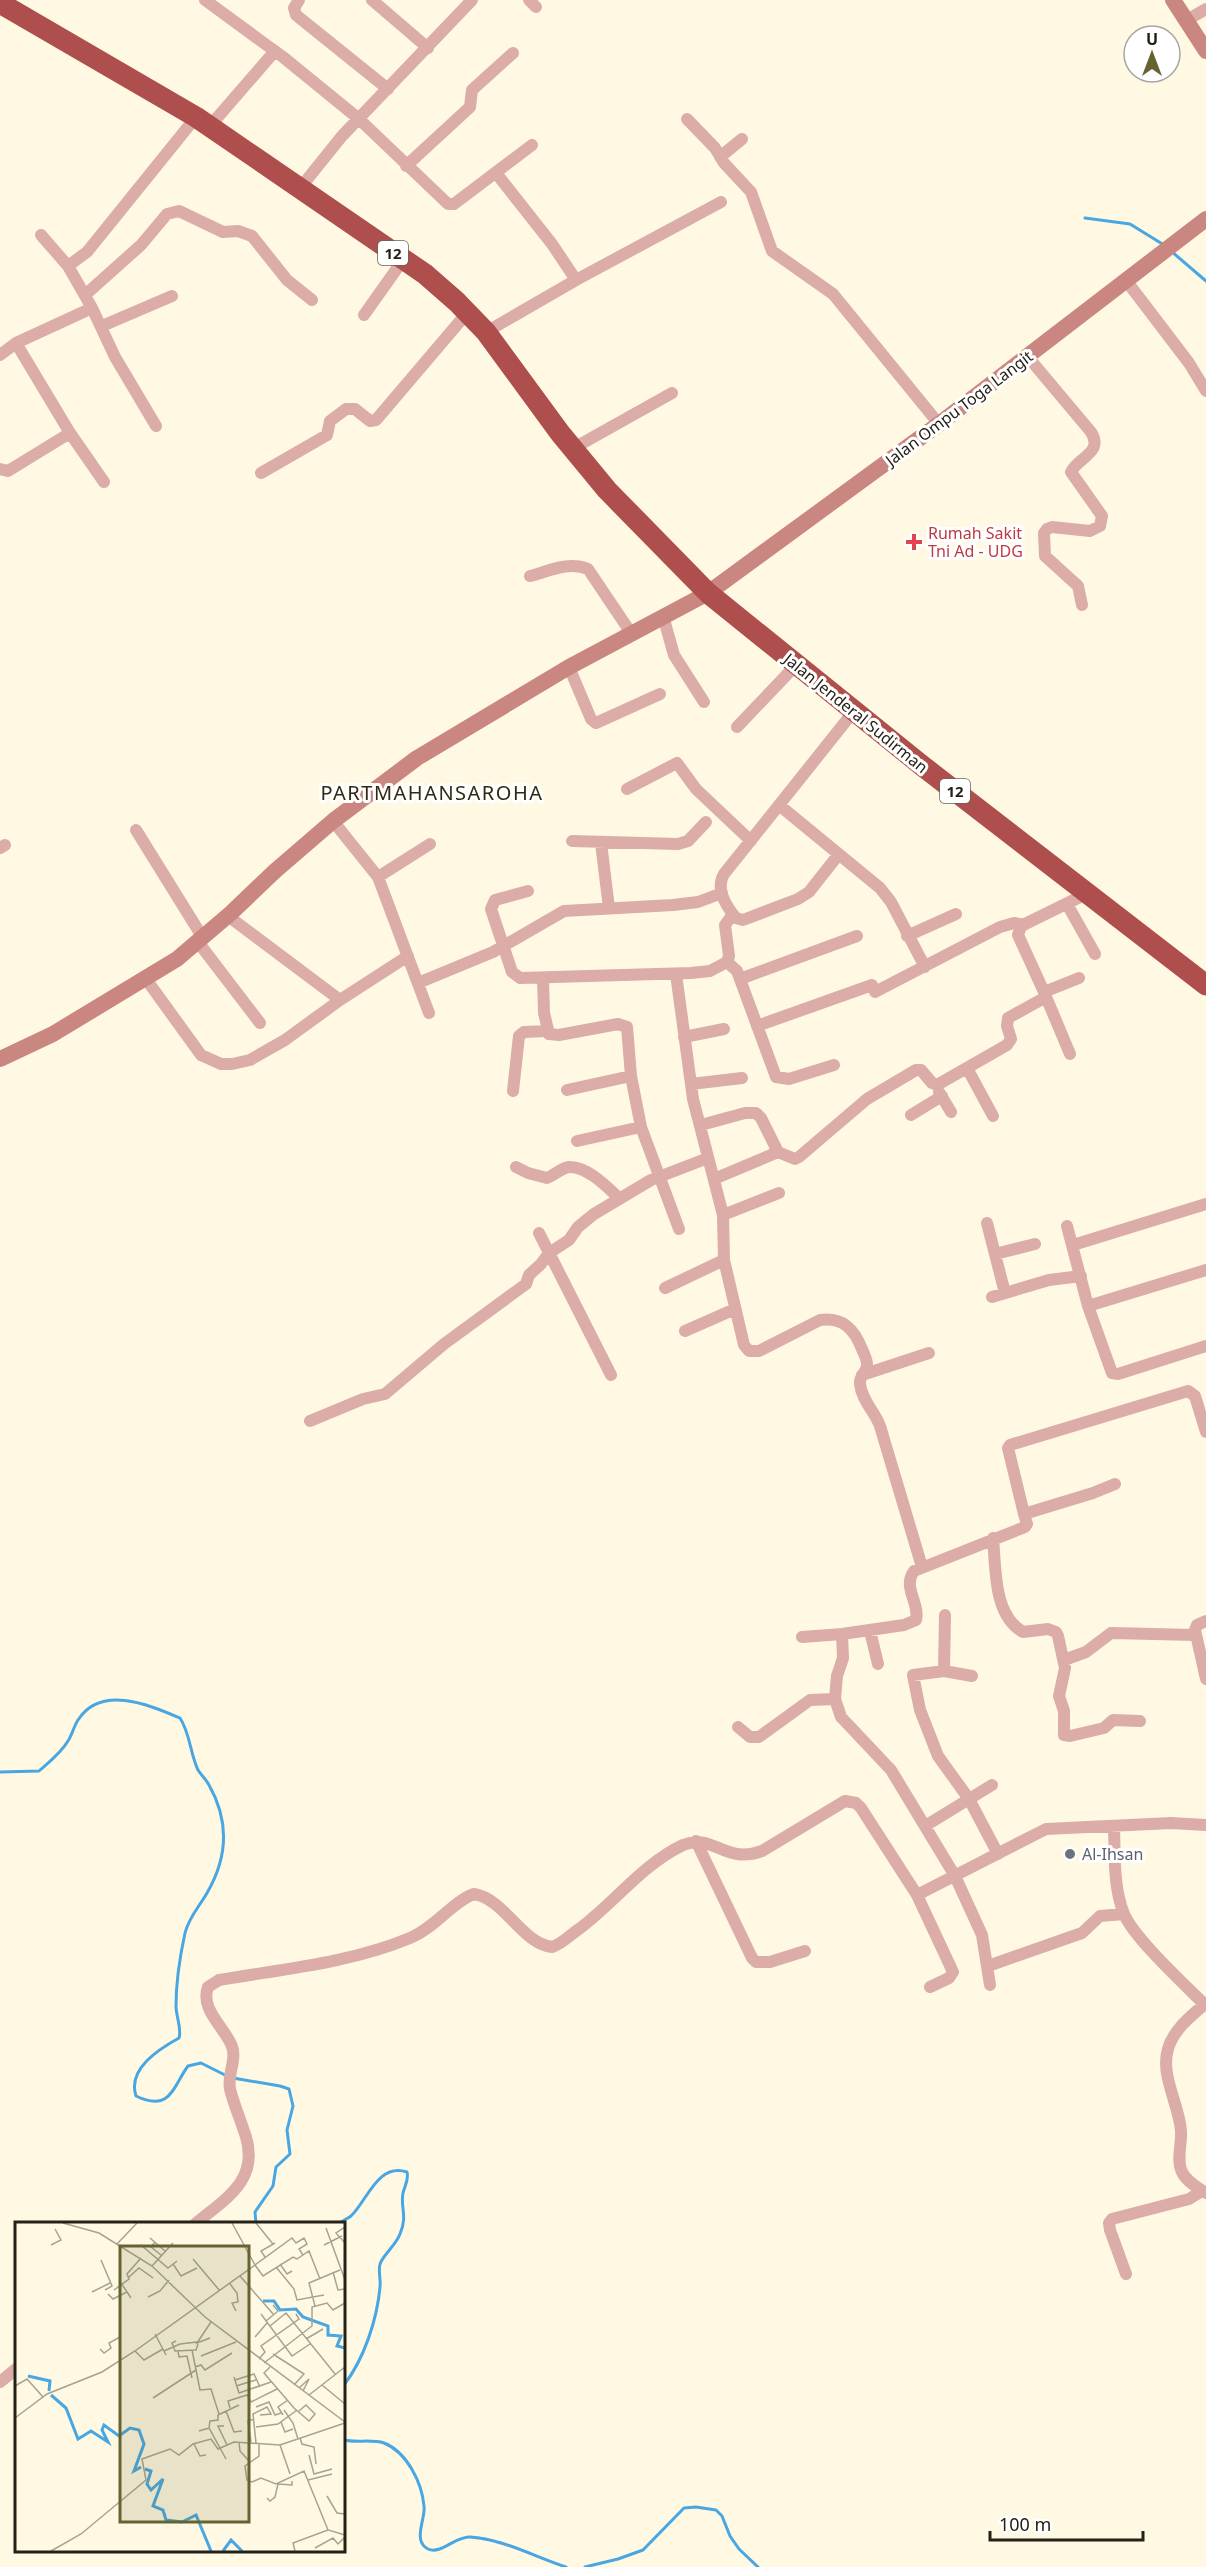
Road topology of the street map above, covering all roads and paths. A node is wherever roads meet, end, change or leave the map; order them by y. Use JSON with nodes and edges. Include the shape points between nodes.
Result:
{"nodes":[{"id":1,"x":206,"y":0,"type":"edge"},
{"id":2,"x":300,"y":0,"type":"edge"},
{"id":3,"x":372,"y":0,"type":"edge"},
{"id":4,"x":472,"y":0,"type":"edge"},
{"id":5,"x":1173,"y":0,"type":"edge"},
{"id":6,"x":0,"y":3,"type":"edge"},
{"id":7,"x":1206,"y":9,"type":"edge"},
{"id":8,"x":1187,"y":20,"type":"junction"},
{"id":9,"x":428,"y":48,"type":"junction"},
{"id":10,"x":275,"y":51,"type":"junction"},
{"id":11,"x":1206,"y":51,"type":"edge"},
{"id":12,"x":513,"y":53,"type":"dead end"},
{"id":13,"x":388,"y":89,"type":"junction"},
{"id":14,"x":687,"y":119,"type":"dead end"},
{"id":15,"x":359,"y":120,"type":"junction"},
{"id":16,"x":203,"y":121,"type":"junction"},
{"id":17,"x":742,"y":139,"type":"dead end"},
{"id":18,"x":532,"y":145,"type":"dead end"},
{"id":19,"x":720,"y":156,"type":"junction"},
{"id":20,"x":406,"y":165,"type":"junction"},
{"id":21,"x":496,"y":173,"type":"junction"},
{"id":22,"x":301,"y":187,"type":"junction"},
{"id":23,"x":721,"y":202,"type":"dead end"},
{"id":24,"x":1206,"y":219,"type":"edge"},
{"id":25,"x":41,"y":235,"type":"dead end"},
{"id":26,"x":403,"y":260,"type":"junction"},
{"id":27,"x":68,"y":266,"type":"junction"},
{"id":28,"x":1125,"y":279,"type":"junction"},
{"id":29,"x":576,"y":280,"type":"junction"},
{"id":30,"x":85,"y":295,"type":"junction"},
{"id":31,"x":172,"y":296,"type":"dead end"},
{"id":32,"x":312,"y":300,"type":"dead end"},
{"id":33,"x":92,"y":308,"type":"junction"},
{"id":34,"x":467,"y":313,"type":"junction"},
{"id":35,"x":364,"y":315,"type":"dead end"},
{"id":36,"x":102,"y":326,"type":"junction"},
{"id":37,"x":486,"y":333,"type":"junction"},
{"id":38,"x":16,"y":343,"type":"junction"},
{"id":39,"x":2,"y":349,"type":"edge"},
{"id":40,"x":1028,"y":357,"type":"junction"},
{"id":41,"x":1206,"y":391,"type":"edge"},
{"id":42,"x":672,"y":393,"type":"dead end"},
{"id":43,"x":939,"y":424,"type":"junction"},
{"id":44,"x":156,"y":426,"type":"dead end"},
{"id":45,"x":70,"y":433,"type":"junction"},
{"id":46,"x":572,"y":449,"type":"junction"},
{"id":47,"x":0,"y":470,"type":"edge"},
{"id":48,"x":261,"y":473,"type":"dead end"},
{"id":49,"x":104,"y":482,"type":"dead end"},
{"id":50,"x":530,"y":576,"type":"dead end"},
{"id":51,"x":708,"y":593,"type":"junction"},
{"id":52,"x":1082,"y":605,"type":"dead end"},
{"id":53,"x":663,"y":616,"type":"junction"},
{"id":54,"x":631,"y":633,"type":"junction"},
{"id":55,"x":796,"y":665,"type":"junction"},
{"id":56,"x":569,"y":667,"type":"junction"},
{"id":57,"x":660,"y":694,"type":"dead end"},
{"id":58,"x":704,"y":702,"type":"dead end"},
{"id":59,"x":854,"y":711,"type":"junction"},
{"id":60,"x":737,"y":727,"type":"dead end"},
{"id":61,"x":627,"y":789,"type":"dead end"},
{"id":62,"x":779,"y":805,"type":"junction"},
{"id":63,"x":333,"y":821,"type":"junction"},
{"id":64,"x":706,"y":822,"type":"dead end"},
{"id":65,"x":136,"y":830,"type":"dead end"},
{"id":66,"x":572,"y":841,"type":"dead end"},
{"id":67,"x":751,"y":841,"type":"junction"},
{"id":68,"x":601,"y":843,"type":"junction"},
{"id":69,"x":430,"y":844,"type":"dead end"},
{"id":70,"x":839,"y":854,"type":"junction"},
{"id":71,"x":378,"y":877,"type":"junction"},
{"id":72,"x":528,"y":891,"type":"dead end"},
{"id":73,"x":722,"y":893,"type":"junction"},
{"id":74,"x":1086,"y":894,"type":"junction"},
{"id":75,"x":1067,"y":904,"type":"junction"},
{"id":76,"x":609,"y":908,"type":"junction"},
{"id":77,"x":733,"y":914,"type":"junction"},
{"id":78,"x":956,"y":914,"type":"dead end"},
{"id":79,"x":228,"y":916,"type":"junction"},
{"id":80,"x":1024,"y":925,"type":"junction"},
{"id":81,"x":856,"y":936,"type":"dead end"},
{"id":82,"x":908,"y":936,"type":"junction"},
{"id":83,"x":200,"y":940,"type":"junction"},
{"id":84,"x":504,"y":946,"type":"junction"},
{"id":85,"x":1095,"y":954,"type":"dead end"},
{"id":86,"x":408,"y":956,"type":"junction"},
{"id":87,"x":727,"y":962,"type":"junction"},
{"id":88,"x":925,"y":967,"type":"junction"},
{"id":89,"x":676,"y":974,"type":"junction"},
{"id":90,"x":543,"y":978,"type":"junction"},
{"id":91,"x":1079,"y":978,"type":"dead end"},
{"id":92,"x":146,"y":979,"type":"junction"},
{"id":93,"x":740,"y":979,"type":"junction"},
{"id":94,"x":418,"y":982,"type":"junction"},
{"id":95,"x":1206,"y":985,"type":"edge"},
{"id":96,"x":1045,"y":995,"type":"junction"},
{"id":97,"x":340,"y":999,"type":"junction"},
{"id":98,"x":429,"y":1013,"type":"dead end"},
{"id":99,"x":260,"y":1023,"type":"dead end"},
{"id":100,"x":757,"y":1026,"type":"junction"},
{"id":101,"x":724,"y":1029,"type":"dead end"},
{"id":102,"x":547,"y":1031,"type":"junction"},
{"id":103,"x":684,"y":1036,"type":"junction"},
{"id":104,"x":1070,"y":1054,"type":"dead end"},
{"id":105,"x":0,"y":1059,"type":"edge"},
{"id":106,"x":834,"y":1065,"type":"dead end"},
{"id":107,"x":968,"y":1068,"type":"junction"},
{"id":108,"x":631,"y":1076,"type":"junction"},
{"id":109,"x":742,"y":1078,"type":"dead end"},
{"id":110,"x":691,"y":1084,"type":"junction"},
{"id":111,"x":513,"y":1090,"type":"dead end"},
{"id":112,"x":567,"y":1090,"type":"dead end"},
{"id":113,"x":938,"y":1091,"type":"junction"},
{"id":114,"x":951,"y":1112,"type":"dead end"},
{"id":115,"x":911,"y":1115,"type":"dead end"},
{"id":116,"x":993,"y":1116,"type":"dead end"},
{"id":117,"x":701,"y":1125,"type":"junction"},
{"id":118,"x":641,"y":1127,"type":"junction"},
{"id":119,"x":577,"y":1141,"type":"dead end"},
{"id":120,"x":778,"y":1152,"type":"junction"},
{"id":121,"x":708,"y":1158,"type":"junction"},
{"id":122,"x":516,"y":1167,"type":"dead end"},
{"id":123,"x":658,"y":1177,"type":"junction"},
{"id":124,"x":714,"y":1179,"type":"junction"},
{"id":125,"x":779,"y":1193,"type":"dead end"},
{"id":126,"x":619,"y":1198,"type":"junction"},
{"id":127,"x":1206,"y":1204,"type":"edge"},
{"id":128,"x":723,"y":1215,"type":"junction"},
{"id":129,"x":987,"y":1223,"type":"dead end"},
{"id":130,"x":1067,"y":1226,"type":"dead end"},
{"id":131,"x":679,"y":1229,"type":"dead end"},
{"id":132,"x":539,"y":1233,"type":"dead end"},
{"id":133,"x":1035,"y":1244,"type":"dead end"},
{"id":134,"x":1073,"y":1245,"type":"junction"},
{"id":135,"x":549,"y":1253,"type":"junction"},
{"id":136,"x":995,"y":1254,"type":"junction"},
{"id":137,"x":724,"y":1260,"type":"junction"},
{"id":138,"x":1206,"y":1270,"type":"edge"},
{"id":139,"x":1081,"y":1276,"type":"junction"},
{"id":140,"x":665,"y":1288,"type":"dead end"},
{"id":141,"x":1005,"y":1293,"type":"junction"},
{"id":142,"x":992,"y":1297,"type":"dead end"},
{"id":143,"x":1088,"y":1306,"type":"junction"},
{"id":144,"x":735,"y":1309,"type":"junction"},
{"id":145,"x":685,"y":1331,"type":"dead end"},
{"id":146,"x":1206,"y":1346,"type":"edge"},
{"id":147,"x":929,"y":1353,"type":"dead end"},
{"id":148,"x":611,"y":1375,"type":"dead end"},
{"id":149,"x":861,"y":1375,"type":"junction"},
{"id":150,"x":310,"y":1421,"type":"dead end"},
{"id":151,"x":1206,"y":1432,"type":"edge"},
{"id":152,"x":1115,"y":1484,"type":"dead end"},
{"id":153,"x":1024,"y":1514,"type":"junction"},
{"id":154,"x":993,"y":1538,"type":"junction"},
{"id":155,"x":922,"y":1567,"type":"junction"},
{"id":156,"x":945,"y":1615,"type":"dead end"},
{"id":157,"x":1206,"y":1621,"type":"edge"},
{"id":158,"x":870,"y":1631,"type":"junction"},
{"id":159,"x":842,"y":1634,"type":"junction"},
{"id":160,"x":1195,"y":1635,"type":"junction"},
{"id":161,"x":801,"y":1638,"type":"dead end"},
{"id":162,"x":1064,"y":1660,"type":"junction"},
{"id":163,"x":878,"y":1664,"type":"dead end"},
{"id":164,"x":944,"y":1671,"type":"junction"},
{"id":165,"x":972,"y":1676,"type":"dead end"},
{"id":166,"x":1206,"y":1679,"type":"edge"},
{"id":167,"x":835,"y":1700,"type":"junction"},
{"id":168,"x":1140,"y":1721,"type":"dead end"},
{"id":169,"x":738,"y":1727,"type":"dead end"},
{"id":170,"x":992,"y":1785,"type":"dead end"},
{"id":171,"x":969,"y":1799,"type":"junction"},
{"id":172,"x":1206,"y":1825,"type":"edge"},
{"id":173,"x":925,"y":1826,"type":"junction"},
{"id":174,"x":1114,"y":1826,"type":"junction"},
{"id":175,"x":696,"y":1841,"type":"junction"},
{"id":176,"x":998,"y":1854,"type":"junction"},
{"id":177,"x":955,"y":1876,"type":"junction"},
{"id":178,"x":917,"y":1895,"type":"junction"},
{"id":179,"x":1124,"y":1914,"type":"junction"},
{"id":180,"x":805,"y":1951,"type":"dead end"},
{"id":181,"x":988,"y":1966,"type":"junction"},
{"id":182,"x":990,"y":1985,"type":"dead end"},
{"id":183,"x":930,"y":1987,"type":"dead end"},
{"id":184,"x":1205,"y":2003,"type":"edge"},
{"id":185,"x":1204,"y":2192,"type":"edge"},
{"id":186,"x":196,"y":2222,"type":"edge"},
{"id":187,"x":1126,"y":2274,"type":"dead end"},
{"id":188,"x":15,"y":2370,"type":"edge"},
{"id":189,"x":0,"y":2382,"type":"edge"}],
"edges":[{"from":1,"to":10,"type":"street"},
{"from":2,"to":13,"type":"street","via":[[294,8],[296,15]]},
{"from":3,"to":9,"type":"street"},
{"from":4,"to":9,"type":"street"},
{"from":5,"to":8,"type":"main road"},
{"from":6,"to":16,"type":"highway","number":"12"},
{"from":7,"to":8,"type":"street"},
{"from":8,"to":11,"type":"main road"},
{"from":9,"to":13,"type":"street"},
{"from":10,"to":15,"type":"street"},
{"from":10,"to":16,"type":"street"},
{"from":12,"to":20,"type":"street","via":[[472,90],[470,107]]},
{"from":13,"to":15,"type":"street"},
{"from":14,"to":19,"type":"street"},
{"from":15,"to":20,"type":"street"},
{"from":15,"to":22,"type":"street"},
{"from":16,"to":22,"type":"highway","number":"12"},
{"from":16,"to":27,"type":"street","via":[[87,252]]},
{"from":17,"to":19,"type":"street"},
{"from":18,"to":21,"type":"street"},
{"from":19,"to":43,"type":"street","via":[[751,192],[772,251],[833,294]]},
{"from":20,"to":21,"type":"street","via":[[452,204]]},
{"from":21,"to":29,"type":"street"},
{"from":22,"to":26,"type":"highway","number":"12"},
{"from":23,"to":29,"type":"street"},
{"from":24,"to":28,"type":"main road","name":"Jalan Ompu Toga Langit"},
{"from":25,"to":27,"type":"street"},
{"from":26,"to":34,"type":"highway","number":"12"},
{"from":26,"to":35,"type":"street"},
{"from":27,"to":30,"type":"street"},
{"from":28,"to":40,"type":"main road","name":"Jalan Ompu Toga Langit"},
{"from":28,"to":41,"type":"street"},
{"from":29,"to":37,"type":"street"},
{"from":30,"to":32,"type":"street","via":[[141,245],[167,214],[179,211],[212,229],[252,236],[287,280]]},
{"from":30,"to":33,"type":"street"},
{"from":31,"to":36,"type":"street"},
{"from":33,"to":36,"type":"street"},
{"from":33,"to":38,"type":"street"},
{"from":34,"to":37,"type":"highway","number":"12"},
{"from":34,"to":48,"type":"street","via":[[376,420],[370,422],[355,409],[346,409],[330,421],[327,435]]},
{"from":36,"to":44,"type":"street","via":[[115,357]]},
{"from":37,"to":46,"type":"highway","number":"12"},
{"from":38,"to":39,"type":"street"},
{"from":38,"to":45,"type":"street"},
{"from":40,"to":43,"type":"main road","name":"Jalan Ompu Toga Langit"},
{"from":40,"to":52,"type":"street","via":[[1095,441],[1093,451],[1071,472],[1101,516],[1101,526],[1090,531],[1052,527],[1044,533],[1045,556],[1078,586]]},
{"from":42,"to":46,"type":"street"},
{"from":43,"to":51,"type":"main road","name":"Jalan Ompu Toga Langit"},
{"from":45,"to":47,"type":"street","via":[[8,471]]},
{"from":45,"to":49,"type":"street"},
{"from":46,"to":51,"type":"highway","number":"12"},
{"from":50,"to":54,"type":"street","via":[[560,567],[588,569]]},
{"from":51,"to":53,"type":"main road","name":"Jalan Ompu Toga Langit"},
{"from":51,"to":55,"type":"highway","name":"Jalan Jenderal Sudirman","number":"12"},
{"from":53,"to":54,"type":"main road","name":"Jalan Ompu Toga Langit"},
{"from":53,"to":58,"type":"street","via":[[674,655]]},
{"from":54,"to":56,"type":"main road","name":"Jalan Ompu Toga Langit"},
{"from":55,"to":59,"type":"highway","name":"Jalan Jenderal Sudirman","number":"12"},
{"from":55,"to":60,"type":"street"},
{"from":56,"to":57,"type":"street","via":[[596,723]]},
{"from":56,"to":63,"type":"main road","name":"Jalan Ompu Toga Langit","via":[[417,759]]},
{"from":59,"to":62,"type":"street"},
{"from":59,"to":74,"type":"highway","name":"Jalan Jenderal Sudirman","number":"12"},
{"from":61,"to":67,"type":"street","via":[[677,763],[696,789]]},
{"from":62,"to":67,"type":"street"},
{"from":62,"to":70,"type":"street"},
{"from":63,"to":71,"type":"street"},
{"from":63,"to":79,"type":"main road","name":"Jalan Ompu Toga Langit"},
{"from":64,"to":68,"type":"street","via":[[688,841],[678,844]]},
{"from":65,"to":83,"type":"street"},
{"from":66,"to":68,"type":"street"},
{"from":67,"to":73,"type":"street","via":[[720,880]]},
{"from":68,"to":76,"type":"street"},
{"from":69,"to":71,"type":"street"},
{"from":70,"to":77,"type":"street","via":[[798,899],[744,919]]},
{"from":70,"to":82,"type":"street","via":[[886,896]]},
{"from":71,"to":86,"type":"street"},
{"from":72,"to":84,"type":"street","via":[[492,904],[492,915]]},
{"from":73,"to":76,"type":"street","via":[[698,902]]},
{"from":73,"to":77,"type":"street"},
{"from":74,"to":75,"type":"street"},
{"from":74,"to":95,"type":"highway","name":"Jalan Jenderal Sudirman","number":"12"},
{"from":75,"to":80,"type":"street"},
{"from":75,"to":85,"type":"street"},
{"from":76,"to":84,"type":"street","via":[[564,911]]},
{"from":77,"to":87,"type":"street","via":[[725,925]]},
{"from":78,"to":82,"type":"street"},
{"from":79,"to":83,"type":"main road","name":"Jalan Ompu Toga Langit"},
{"from":79,"to":97,"type":"street"},
{"from":80,"to":88,"type":"street","via":[[1017,922],[1000,927]]},
{"from":80,"to":96,"type":"street","via":[[1018,935]]},
{"from":81,"to":93,"type":"street"},
{"from":82,"to":88,"type":"street"},
{"from":83,"to":92,"type":"main road","name":"Jalan Ompu Toga Langit"},
{"from":83,"to":99,"type":"street"},
{"from":84,"to":90,"type":"street","via":[[516,976]]},
{"from":84,"to":94,"type":"street"},
{"from":86,"to":94,"type":"street"},
{"from":86,"to":97,"type":"street"},
{"from":87,"to":89,"type":"street","via":[[710,971]]},
{"from":87,"to":93,"type":"street"},
{"from":88,"to":100,"type":"street","via":[[875,992],[872,985]]},
{"from":89,"to":90,"type":"street"},
{"from":89,"to":103,"type":"street"},
{"from":90,"to":102,"type":"street"},
{"from":91,"to":96,"type":"street"},
{"from":92,"to":97,"type":"street","via":[[201,1055],[221,1064],[250,1060],[285,1040]]},
{"from":92,"to":105,"type":"main road","name":"Jalan Ompu Toga Langit","via":[[52,1034]]},
{"from":93,"to":100,"type":"street"},
{"from":94,"to":98,"type":"street"},
{"from":96,"to":104,"type":"street"},
{"from":96,"to":107,"type":"street","via":[[1009,1016],[1009,1043]]},
{"from":100,"to":106,"type":"street","via":[[776,1077],[789,1079]]},
{"from":101,"to":103,"type":"street"},
{"from":102,"to":108,"type":"street","via":[[559,1035],[623,1024],[628,1031]]},
{"from":102,"to":111,"type":"street","via":[[520,1034]]},
{"from":103,"to":110,"type":"street"},
{"from":107,"to":113,"type":"street"},
{"from":107,"to":116,"type":"street"},
{"from":108,"to":112,"type":"street"},
{"from":108,"to":118,"type":"street"},
{"from":109,"to":110,"type":"street"},
{"from":110,"to":117,"type":"street"},
{"from":113,"to":114,"type":"street"},
{"from":113,"to":115,"type":"street"},
{"from":113,"to":120,"type":"street","via":[[921,1070],[916,1070],[867,1099],[800,1157],[795,1159]]},
{"from":117,"to":120,"type":"street","via":[[756,1113]]},
{"from":117,"to":121,"type":"street"},
{"from":118,"to":119,"type":"street"},
{"from":118,"to":123,"type":"street"},
{"from":120,"to":124,"type":"street"},
{"from":121,"to":123,"type":"street"},
{"from":121,"to":124,"type":"street"},
{"from":122,"to":126,"type":"street","via":[[547,1178],[566,1167],[579,1169]]},
{"from":123,"to":126,"type":"street"},
{"from":123,"to":131,"type":"street"},
{"from":124,"to":128,"type":"street"},
{"from":125,"to":128,"type":"street"},
{"from":126,"to":135,"type":"street"},
{"from":127,"to":134,"type":"street"},
{"from":128,"to":137,"type":"street"},
{"from":129,"to":136,"type":"street"},
{"from":130,"to":134,"type":"street"},
{"from":132,"to":135,"type":"street"},
{"from":133,"to":136,"type":"street"},
{"from":134,"to":139,"type":"street"},
{"from":135,"to":148,"type":"street"},
{"from":135,"to":150,"type":"street","via":[[526,1284],[444,1344],[391,1390]]},
{"from":136,"to":141,"type":"street"},
{"from":137,"to":140,"type":"street"},
{"from":137,"to":144,"type":"street"},
{"from":138,"to":143,"type":"street"},
{"from":139,"to":141,"type":"street","via":[[1049,1280]]},
{"from":139,"to":143,"type":"street"},
{"from":141,"to":142,"type":"street"},
{"from":143,"to":146,"type":"street","via":[[1112,1373]]},
{"from":144,"to":145,"type":"street"},
{"from":144,"to":149,"type":"street","via":[[744,1345],[753,1352],[820,1320],[843,1323],[853,1329],[867,1362]]},
{"from":147,"to":149,"type":"street"},
{"from":149,"to":155,"type":"street","via":[[860,1386],[880,1426]]},
{"from":151,"to":153,"type":"street","via":[[1194,1396],[1188,1391],[1010,1445]]},
{"from":152,"to":153,"type":"street"},
{"from":153,"to":154,"type":"street","via":[[1025,1527]]},
{"from":154,"to":155,"type":"street"},
{"from":154,"to":162,"type":"street","via":[[1005,1613],[1023,1632],[1056,1632]]},
{"from":155,"to":158,"type":"street","via":[[909,1580],[916,1620]]},
{"from":156,"to":164,"type":"street"},
{"from":157,"to":160,"type":"street","via":[[1197,1625]]},
{"from":158,"to":159,"type":"street"},
{"from":158,"to":163,"type":"street"},
{"from":159,"to":161,"type":"street"},
{"from":159,"to":167,"type":"street","via":[[843,1658]]},
{"from":160,"to":162,"type":"street","via":[[1111,1633],[1086,1652]]},
{"from":160,"to":166,"type":"street"},
{"from":162,"to":168,"type":"street","via":[[1059,1696],[1065,1736],[1104,1728],[1112,1720]]},
{"from":164,"to":165,"type":"street"},
{"from":164,"to":171,"type":"street","via":[[913,1674],[916,1698],[938,1756]]},
{"from":167,"to":169,"type":"street","via":[[810,1700],[759,1737],[750,1737]]},
{"from":167,"to":173,"type":"street","via":[[841,1717],[891,1770]]},
{"from":170,"to":171,"type":"street"},
{"from":171,"to":173,"type":"street"},
{"from":171,"to":176,"type":"street"},
{"from":172,"to":174,"type":"street"},
{"from":173,"to":177,"type":"street"},
{"from":174,"to":176,"type":"street","via":[[1046,1829]]},
{"from":174,"to":179,"type":"street","via":[[1117,1890]]},
{"from":175,"to":178,"type":"street","via":[[748,1856],[837,1805],[850,1802],[861,1808]]},
{"from":175,"to":180,"type":"street","via":[[752,1958],[756,1962],[770,1962]]},
{"from":175,"to":186,"type":"street","via":[[663,1857],[592,1919],[552,1947],[539,1942],[485,1897],[474,1894],[435,1924],[396,1943],[348,1958],[212,1983],[205,1994],[206,2003],[232,2044],[229,2084],[250,2153],[249,2169],[242,2182]]},
{"from":176,"to":177,"type":"street"},
{"from":177,"to":178,"type":"street"},
{"from":177,"to":181,"type":"street","via":[[981,1935]]},
{"from":178,"to":183,"type":"street","via":[[953,1972]]},
{"from":179,"to":181,"type":"street","via":[[1100,1916],[1082,1933]]},
{"from":179,"to":184,"type":"street","via":[[1137,1933]]},
{"from":181,"to":182,"type":"street"},
{"from":184,"to":185,"type":"street","via":[[1171,2041],[1166,2064],[1179,2112],[1180,2169],[1185,2178]]},
{"from":185,"to":187,"type":"street","via":[[1112,2218],[1110,2230]]},
{"from":188,"to":189,"type":"street"}]}
